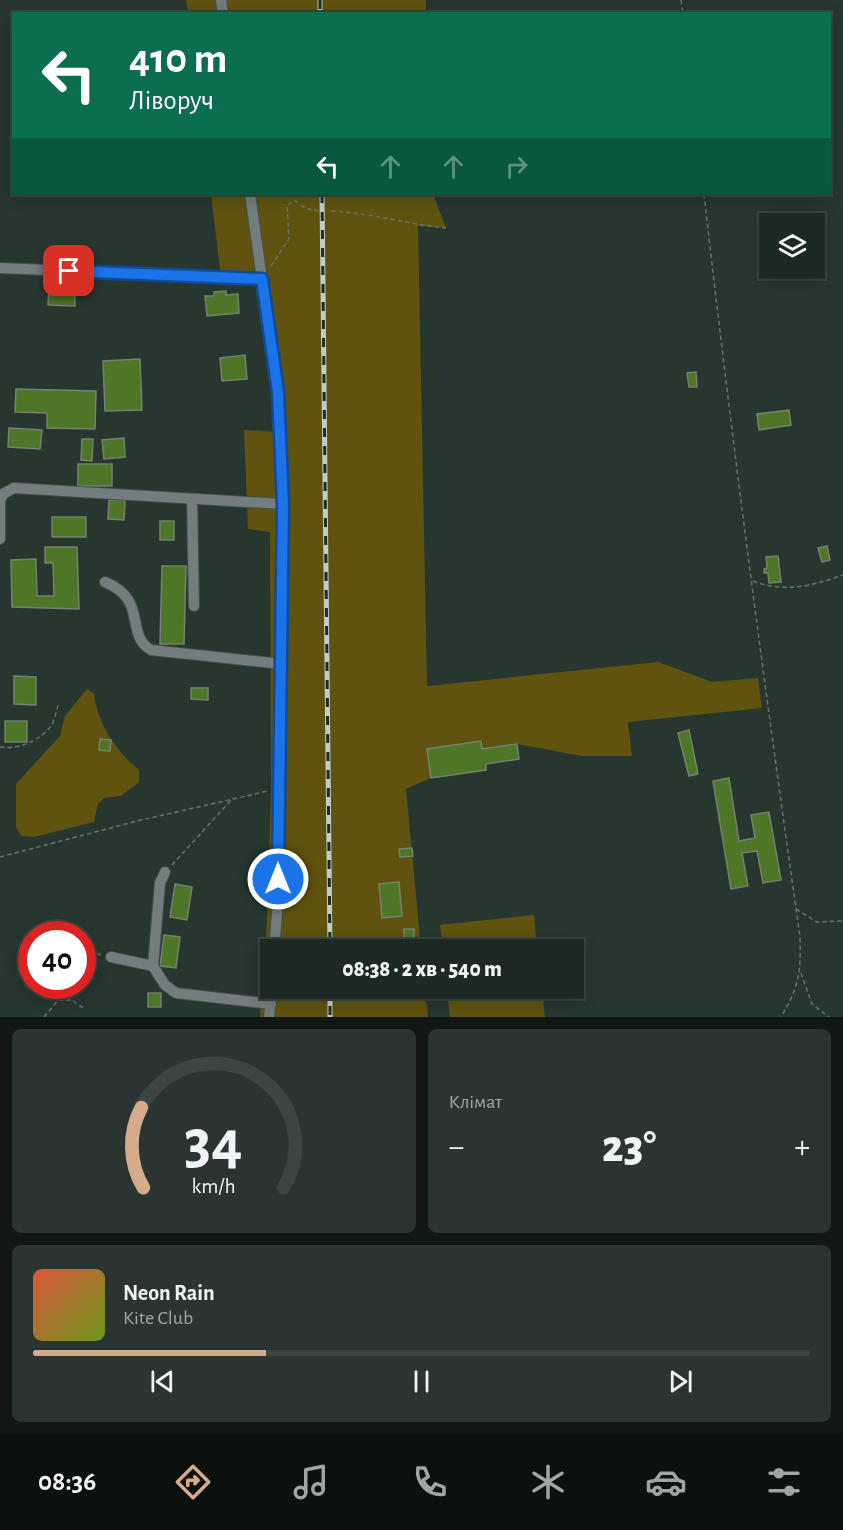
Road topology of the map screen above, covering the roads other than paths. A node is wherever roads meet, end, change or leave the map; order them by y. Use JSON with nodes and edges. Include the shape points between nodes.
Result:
{"nodes":[{"id":1,"x":250,"y":195,"type":"edge"},
{"id":2,"x":0,"y":268,"type":"edge"},
{"id":3,"x":262,"y":279,"type":"junction"},
{"id":4,"x":192,"y":500,"type":"junction"},
{"id":5,"x":283,"y":504,"type":"junction"},
{"id":6,"x":0,"y":538,"type":"edge"},
{"id":7,"x":105,"y":582,"type":"dead end"},
{"id":8,"x":194,"y":606,"type":"dead end"},
{"id":9,"x":282,"y":664,"type":"junction"},
{"id":10,"x":165,"y":872,"type":"road end"},
{"id":11,"x":275,"y":939,"type":"edge"},
{"id":12,"x":111,"y":957,"type":"road end"},
{"id":13,"x":153,"y":966,"type":"junction"},
{"id":14,"x":271,"y":999,"type":"edge"},
{"id":15,"x":271,"y":1004,"type":"junction"},
{"id":16,"x":269,"y":1017,"type":"edge"}],
"edges":[{"from":1,"to":3,"type":"street"},
{"from":2,"to":3,"type":"street"},
{"from":3,"to":5,"type":"street","via":[[278,392]]},
{"from":4,"to":5,"type":"street"},
{"from":4,"to":6,"type":"street","via":[[14,488],[3,494],[0,501]]},
{"from":4,"to":8,"type":"street"},
{"from":5,"to":9,"type":"street"},
{"from":7,"to":9,"type":"street","via":[[131,602],[139,638],[151,650]]},
{"from":9,"to":11,"type":"street"},
{"from":10,"to":13,"type":"street","via":[[160,883]]},
{"from":12,"to":13,"type":"street"},
{"from":13,"to":15,"type":"street","via":[[165,985],[176,993]]},
{"from":14,"to":15,"type":"street"},
{"from":15,"to":16,"type":"street"}]}
